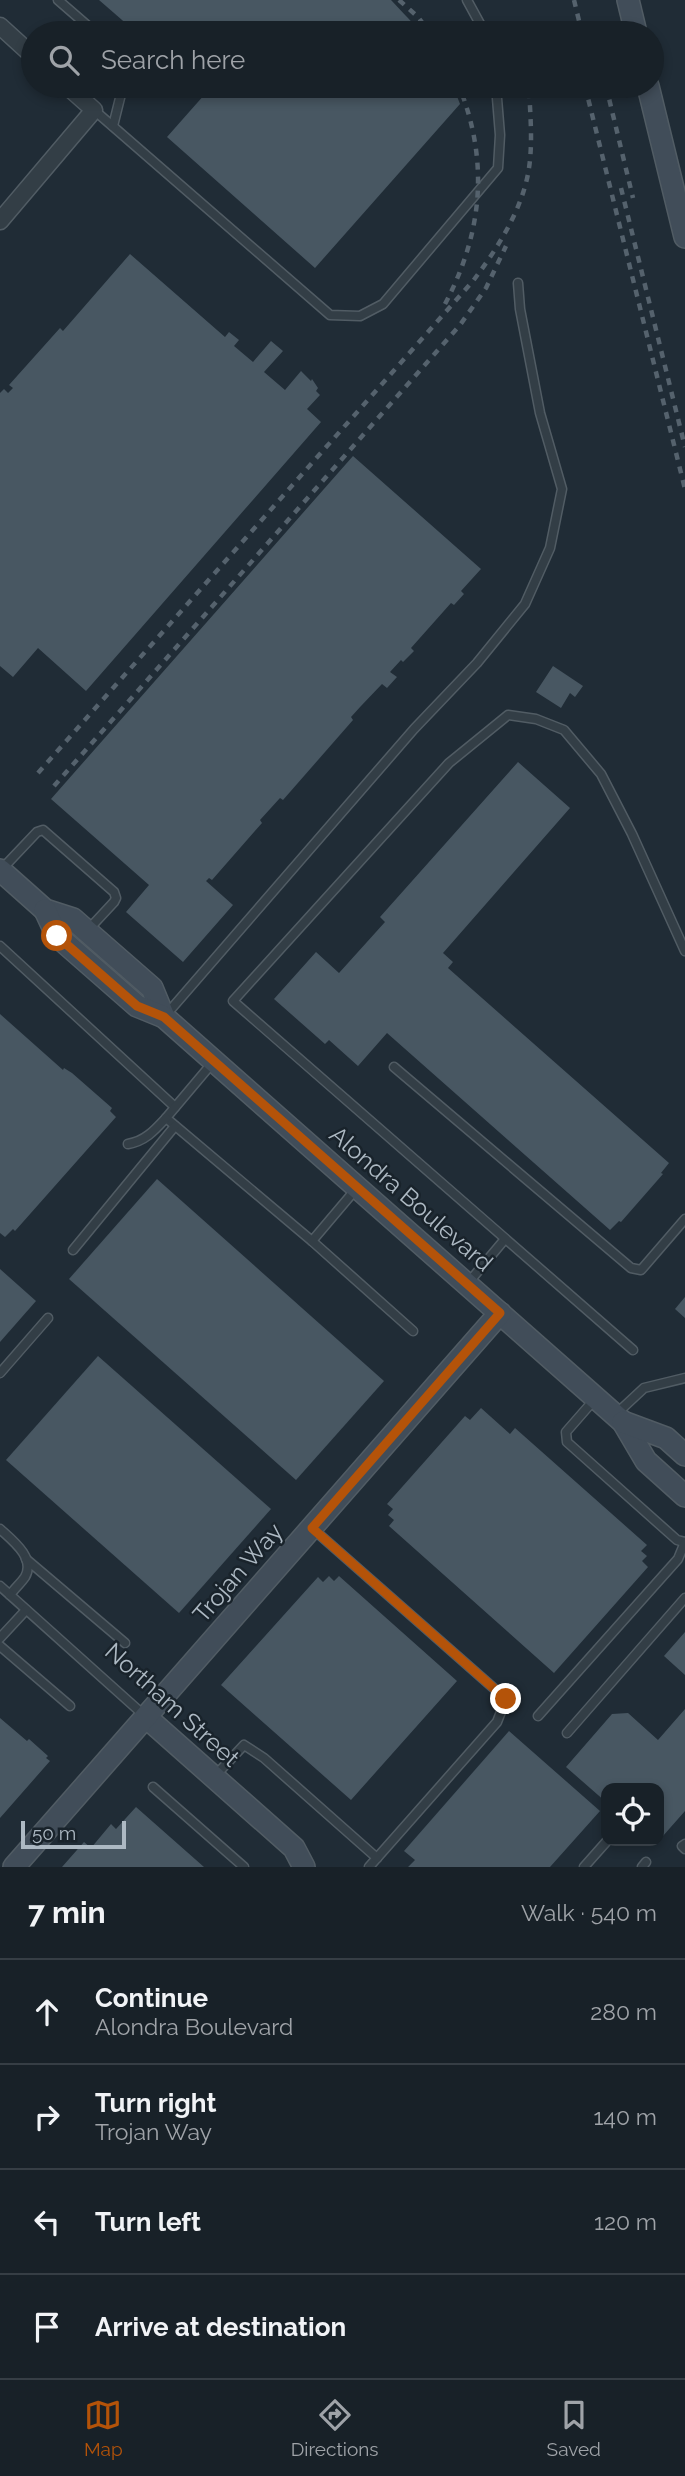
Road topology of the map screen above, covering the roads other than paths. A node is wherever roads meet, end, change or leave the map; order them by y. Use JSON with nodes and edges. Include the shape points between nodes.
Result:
{"nodes":[{"id":1,"x":58,"y":0,"type":"edge"},
{"id":2,"x":467,"y":0,"type":"edge"},
{"id":3,"x":628,"y":0,"type":"edge"},
{"id":4,"x":82,"y":21,"type":"edge"},
{"id":5,"x":478,"y":21,"type":"edge"},
{"id":6,"x":633,"y":21,"type":"edge"},
{"id":7,"x":0,"y":26,"type":"edge"},
{"id":8,"x":21,"y":44,"type":"edge"},
{"id":9,"x":80,"y":98,"type":"edge"},
{"id":10,"x":120,"y":98,"type":"edge"},
{"id":11,"x":497,"y":98,"type":"edge"},
{"id":12,"x":651,"y":98,"type":"edge"},
{"id":13,"x":94,"y":110,"type":"junction"},
{"id":14,"x":113,"y":126,"type":"junction"},
{"id":15,"x":0,"y":221,"type":"edge"},
{"id":16,"x":685,"y":237,"type":"edge"},
{"id":17,"x":518,"y":284,"type":"dead end"},
{"id":18,"x":0,"y":870,"type":"edge"},
{"id":19,"x":45,"y":910,"type":"junction"},
{"id":20,"x":87,"y":931,"type":"junction"},
{"id":21,"x":0,"y":946,"type":"edge"},
{"id":22,"x":685,"y":951,"type":"edge"},
{"id":23,"x":164,"y":1017,"type":"junction"},
{"id":24,"x":214,"y":1061,"type":"junction"},
{"id":25,"x":394,"y":1067,"type":"dead end"},
{"id":26,"x":176,"y":1107,"type":"junction"},
{"id":27,"x":166,"y":1118,"type":"junction"},
{"id":28,"x":175,"y":1126,"type":"junction"},
{"id":29,"x":128,"y":1144,"type":"dead end"},
{"id":30,"x":358,"y":1187,"type":"junction"},
{"id":31,"x":685,"y":1219,"type":"edge"},
{"id":32,"x":505,"y":1239,"type":"junction"},
{"id":33,"x":312,"y":1241,"type":"junction"},
{"id":34,"x":73,"y":1250,"type":"dead end"},
{"id":35,"x":468,"y":1284,"type":"junction"},
{"id":36,"x":500,"y":1313,"type":"junction"},
{"id":37,"x":48,"y":1318,"type":"dead end"},
{"id":38,"x":413,"y":1331,"type":"dead end"},
{"id":39,"x":633,"y":1350,"type":"dead end"},
{"id":40,"x":0,"y":1373,"type":"edge"},
{"id":41,"x":685,"y":1378,"type":"edge"},
{"id":42,"x":596,"y":1398,"type":"junction"},
{"id":43,"x":619,"y":1418,"type":"junction"},
{"id":44,"x":685,"y":1455,"type":"edge"},
{"id":45,"x":685,"y":1496,"type":"edge"},
{"id":46,"x":312,"y":1528,"type":"junction"},
{"id":47,"x":0,"y":1529,"type":"edge"},
{"id":48,"x":685,"y":1542,"type":"edge"},
{"id":49,"x":26,"y":1559,"type":"junction"},
{"id":50,"x":0,"y":1586,"type":"edge"},
{"id":51,"x":10,"y":1595,"type":"junction"},
{"id":52,"x":685,"y":1598,"type":"edge"},
{"id":53,"x":26,"y":1609,"type":"junction"},
{"id":54,"x":0,"y":1638,"type":"edge"},
{"id":55,"x":125,"y":1643,"type":"dead end"},
{"id":56,"x":0,"y":1646,"type":"edge"},
{"id":57,"x":70,"y":1706,"type":"dead end"},
{"id":58,"x":538,"y":1716,"type":"dead end"},
{"id":59,"x":146,"y":1717,"type":"junction"},
{"id":60,"x":567,"y":1733,"type":"dead end"},
{"id":61,"x":214,"y":1777,"type":"junction"},
{"id":62,"x":153,"y":1787,"type":"dead end"},
{"id":63,"x":603,"y":1846,"type":"edge"},
{"id":64,"x":377,"y":1858,"type":"junction"},
{"id":65,"x":302,"y":1866,"type":"edge"},
{"id":66,"x":14,"y":1867,"type":"edge"},
{"id":67,"x":244,"y":1867,"type":"edge"},
{"id":68,"x":369,"y":1867,"type":"edge"},
{"id":69,"x":584,"y":1867,"type":"edge"}],
"edges":[{"from":1,"to":4,"type":"lane"},
{"from":2,"to":5,"type":"lane"},
{"from":3,"to":6,"type":"main road"},
{"from":7,"to":8,"type":"street"},
{"from":9,"to":13,"type":"street"},
{"from":10,"to":14,"type":"lane"},
{"from":11,"to":14,"type":"lane","via":[[498,168],[383,303],[360,316],[330,315]]},
{"from":12,"to":16,"type":"main road"},
{"from":13,"to":14,"type":"lane"},
{"from":13,"to":15,"type":"street"},
{"from":17,"to":23,"type":"lane","via":[[540,413],[562,489],[550,548],[525,604]]},
{"from":18,"to":19,"type":"main road","name":"Alondra Boulevard"},
{"from":18,"to":20,"type":"lane","via":[[43,830],[114,892],[116,898]]},
{"from":19,"to":20,"type":"main road","name":"Alondra Boulevard","via":[[73,919]]},
{"from":19,"to":23,"type":"main road","name":"Alondra Boulevard","via":[[57,936],[137,1006]]},
{"from":20,"to":23,"type":"main road","name":"Alondra Boulevard","via":[[152,988]]},
{"from":21,"to":26,"type":"lane"},
{"from":22,"to":32,"type":"lane","via":[[601,774],[564,730],[537,719],[508,715],[449,762],[233,1001]]},
{"from":23,"to":24,"type":"main road","name":"Alondra Boulevard"},
{"from":24,"to":26,"type":"lane"},
{"from":24,"to":30,"type":"main road","name":"Alondra Boulevard"},
{"from":25,"to":31,"type":"lane","via":[[631,1268],[640,1270]]},
{"from":26,"to":27,"type":"lane"},
{"from":27,"to":28,"type":"lane"},
{"from":27,"to":29,"type":"lane","via":[[149,1136]]},
{"from":28,"to":33,"type":"lane"},
{"from":28,"to":34,"type":"lane"},
{"from":30,"to":33,"type":"lane"},
{"from":30,"to":35,"type":"main road","name":"Alondra Boulevard"},
{"from":32,"to":35,"type":"lane"},
{"from":32,"to":39,"type":"lane"},
{"from":33,"to":38,"type":"lane"},
{"from":35,"to":36,"type":"main road","name":"Alondra Boulevard"},
{"from":36,"to":42,"type":"main road","name":"Alondra Boulevard"},
{"from":36,"to":46,"type":"main road","name":"Trojan Way"},
{"from":37,"to":40,"type":"lane"},
{"from":41,"to":43,"type":"lane","via":[[644,1388]]},
{"from":42,"to":43,"type":"main road","name":"Alondra Boulevard"},
{"from":42,"to":48,"type":"lane","via":[[566,1432],[567,1442],[677,1540]]},
{"from":43,"to":44,"type":"main road","name":"Alondra Boulevard","via":[[666,1438]]},
{"from":43,"to":45,"type":"main road","name":"Alondra Boulevard","via":[[646,1461]]},
{"from":46,"to":59,"type":"main road","name":"Trojan Way"},
{"from":46,"to":64,"type":"lane","via":[[506,1699],[497,1722]]},
{"from":47,"to":49,"type":"lane"},
{"from":48,"to":58,"type":"lane","via":[[678,1559]]},
{"from":49,"to":51,"type":"lane","via":[[26,1575]]},
{"from":49,"to":55,"type":"lane"},
{"from":50,"to":51,"type":"lane","name":"Northam Street"},
{"from":51,"to":53,"type":"lane","name":"Northam Street"},
{"from":52,"to":60,"type":"lane"},
{"from":53,"to":54,"type":"lane"},
{"from":53,"to":59,"type":"lane","name":"Northam Street"},
{"from":56,"to":57,"type":"lane"},
{"from":59,"to":61,"type":"main road","name":"Northam Street"},
{"from":59,"to":66,"type":"main road","name":"Trojan Way"},
{"from":61,"to":64,"type":"lane","via":[[244,1745]]},
{"from":61,"to":65,"type":"main road","name":"Northam Street","via":[[294,1848]]},
{"from":62,"to":67,"type":"lane"},
{"from":63,"to":69,"type":"lane"},
{"from":64,"to":68,"type":"lane"}]}
